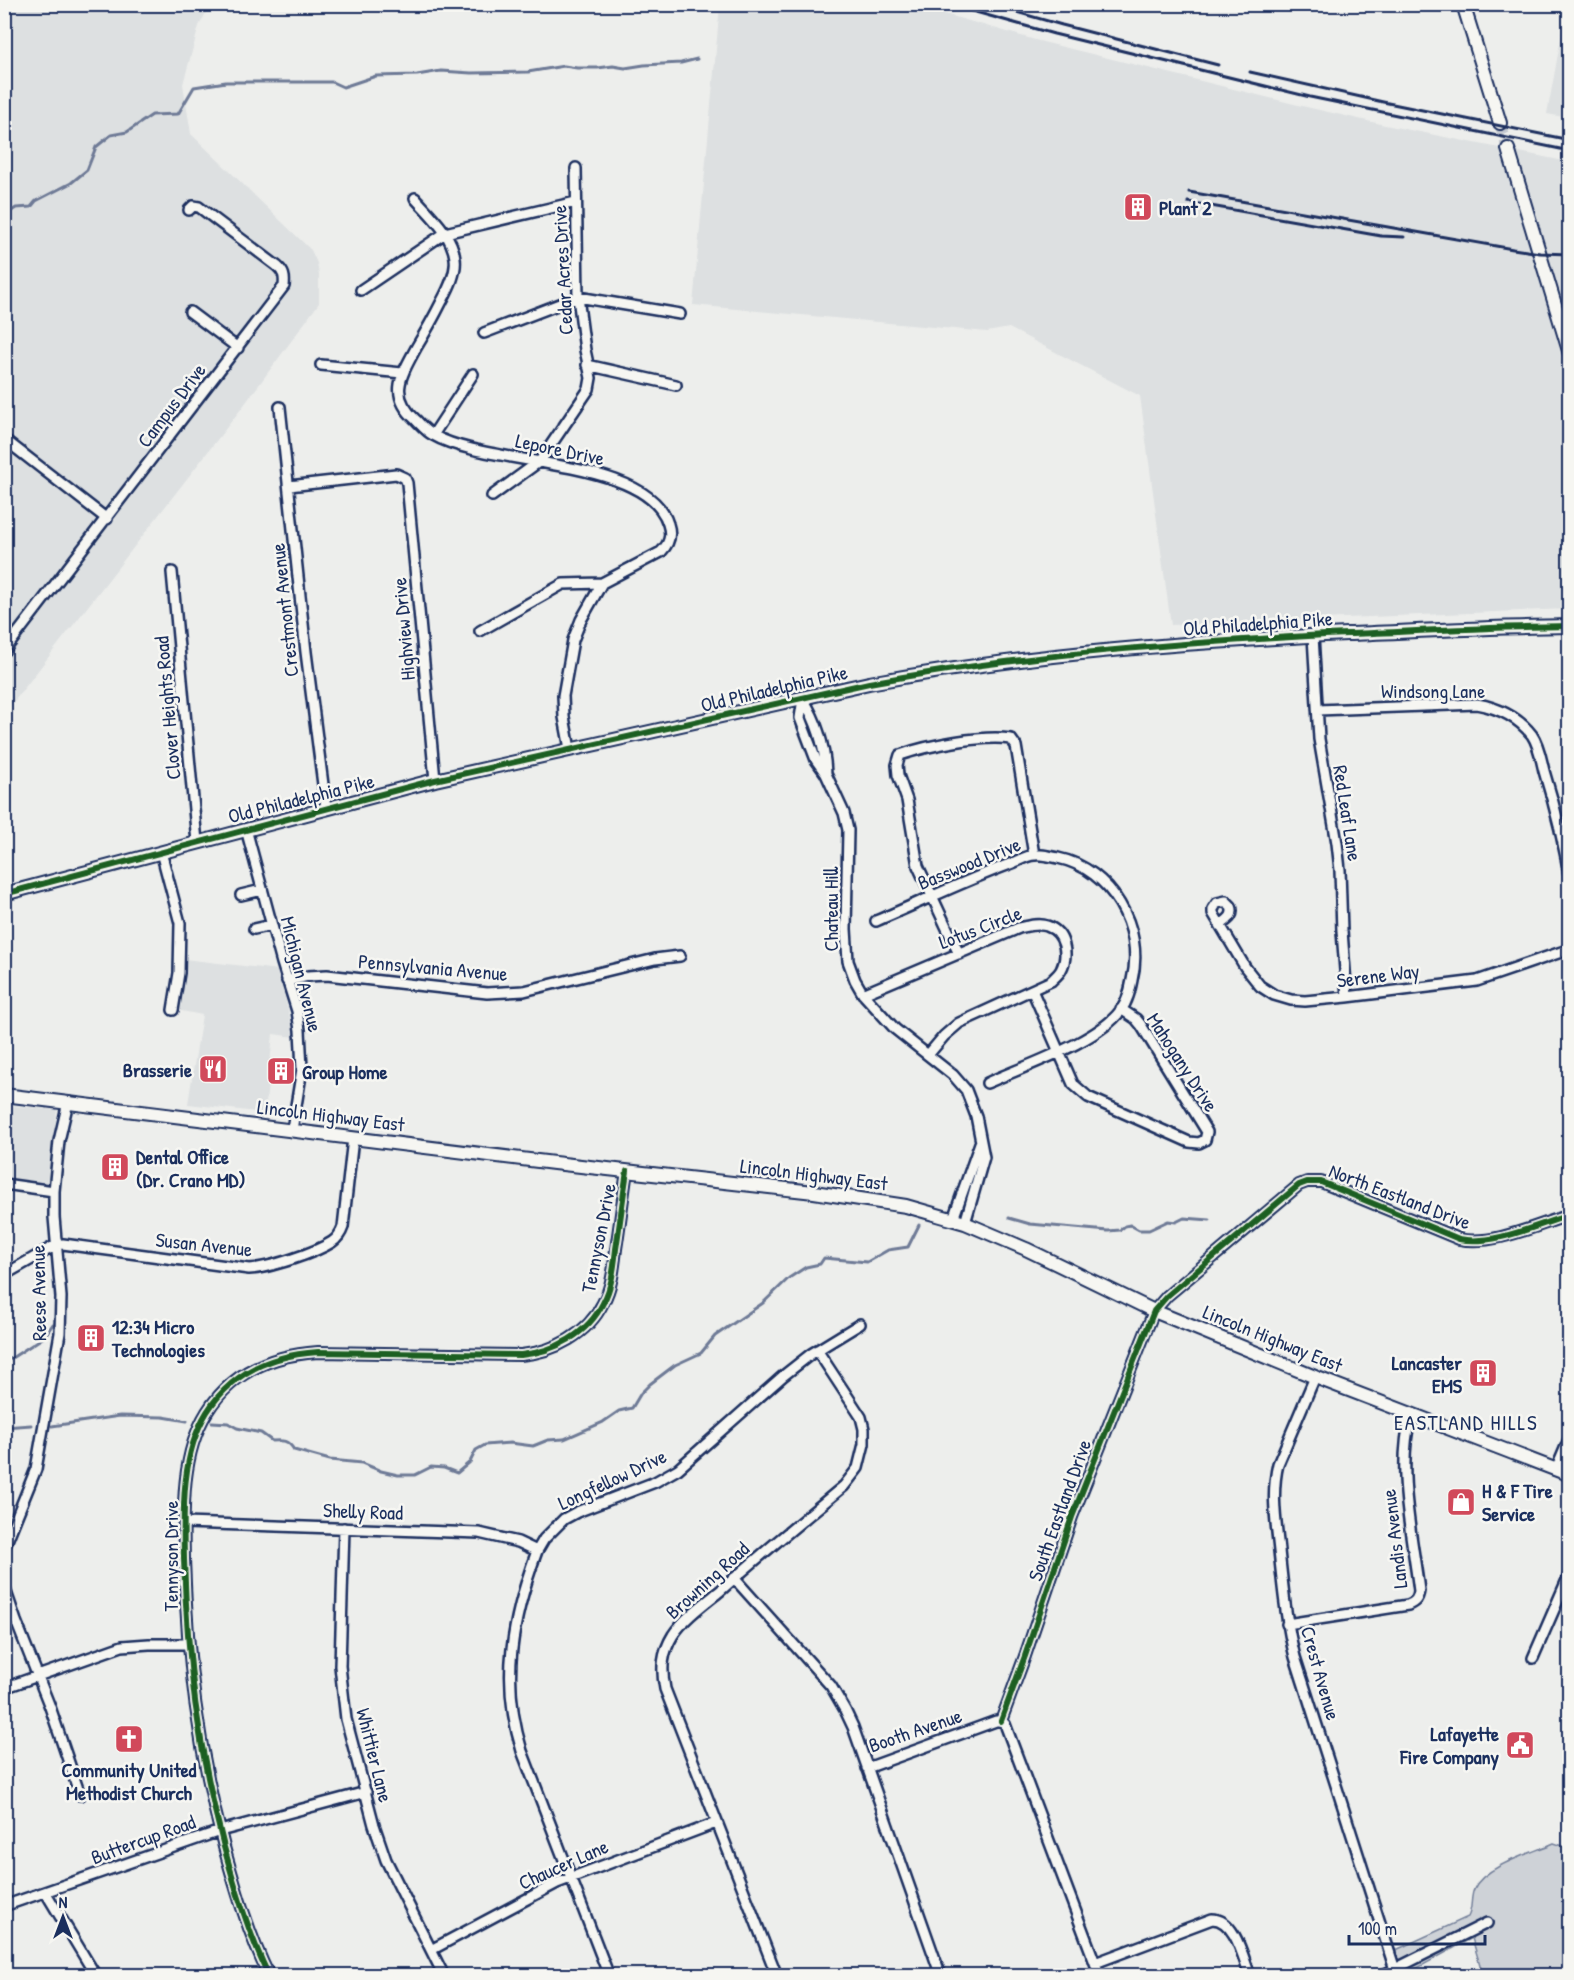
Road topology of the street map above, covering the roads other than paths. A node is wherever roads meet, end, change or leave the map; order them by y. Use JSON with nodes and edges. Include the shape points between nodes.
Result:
{"nodes":[{"id":1,"x":1463,"y":4,"type":"edge"},
{"id":2,"x":1500,"y":123,"type":"tunnel mouth"},
{"id":3,"x":1508,"y":148,"type":"tunnel mouth"},
{"id":4,"x":576,"y":168,"type":"dead end"},
{"id":5,"x":415,"y":198,"type":"dead end"},
{"id":6,"x":576,"y":202,"type":"junction"},
{"id":7,"x":189,"y":210,"type":"dead end"},
{"id":8,"x":445,"y":233,"type":"junction"},
{"id":9,"x":361,"y":290,"type":"dead end"},
{"id":10,"x":578,"y":297,"type":"junction"},
{"id":11,"x":190,"y":312,"type":"dead end"},
{"id":12,"x":680,"y":314,"type":"dead end"},
{"id":13,"x":484,"y":333,"type":"dead end"},
{"id":14,"x":238,"y":348,"type":"junction"},
{"id":15,"x":1569,"y":354,"type":"edge"},
{"id":16,"x":321,"y":365,"type":"dead end"},
{"id":17,"x":587,"y":365,"type":"junction"},
{"id":18,"x":402,"y":373,"type":"junction"},
{"id":19,"x":473,"y":374,"type":"dead end"},
{"id":20,"x":676,"y":385,"type":"dead end"},
{"id":21,"x":280,"y":406,"type":"dead end"},
{"id":22,"x":433,"y":435,"type":"junction"},
{"id":23,"x":4,"y":439,"type":"edge"},
{"id":24,"x":540,"y":461,"type":"junction"},
{"id":25,"x":289,"y":486,"type":"junction"},
{"id":26,"x":492,"y":496,"type":"dead end"},
{"id":27,"x":106,"y":519,"type":"junction"},
{"id":28,"x":172,"y":572,"type":"dead end"},
{"id":29,"x":602,"y":583,"type":"junction"},
{"id":30,"x":1569,"y":626,"type":"edge"},
{"id":31,"x":480,"y":631,"type":"dead end"},
{"id":32,"x":1313,"y":636,"type":"junction"},
{"id":33,"x":4,"y":651,"type":"edge"},
{"id":34,"x":803,"y":699,"type":"junction"},
{"id":35,"x":1317,"y":711,"type":"junction"},
{"id":36,"x":570,"y":749,"type":"junction"},
{"id":37,"x":435,"y":780,"type":"junction"},
{"id":38,"x":326,"y":808,"type":"junction"},
{"id":39,"x":246,"y":829,"type":"junction"},
{"id":40,"x":196,"y":842,"type":"junction"},
{"id":41,"x":161,"y":852,"type":"junction"},
{"id":42,"x":1034,"y":855,"type":"junction"},
{"id":43,"x":1569,"y":880,"type":"edge"},
{"id":44,"x":262,"y":890,"type":"junction"},
{"id":45,"x":4,"y":894,"type":"edge"},
{"id":46,"x":241,"y":895,"type":"dead end"},
{"id":47,"x":933,"y":897,"type":"junction"},
{"id":48,"x":876,"y":921,"type":"dead end"},
{"id":49,"x":272,"y":925,"type":"junction"},
{"id":50,"x":1220,"y":925,"type":"dead end"},
{"id":51,"x":254,"y":929,"type":"dead end"},
{"id":52,"x":1569,"y":949,"type":"edge"},
{"id":53,"x":958,"y":954,"type":"junction"},
{"id":54,"x":680,"y":956,"type":"dead end"},
{"id":55,"x":287,"y":981,"type":"junction"},
{"id":56,"x":1032,"y":990,"type":"junction"},
{"id":57,"x":863,"y":994,"type":"junction"},
{"id":58,"x":1347,"y":997,"type":"junction"},
{"id":59,"x":1122,"y":1009,"type":"junction"},
{"id":60,"x":173,"y":1010,"type":"dead end"},
{"id":61,"x":1059,"y":1051,"type":"junction"},
{"id":62,"x":928,"y":1055,"type":"junction"},
{"id":63,"x":987,"y":1083,"type":"dead end"},
{"id":64,"x":4,"y":1095,"type":"edge"},
{"id":65,"x":68,"y":1102,"type":"junction"},
{"id":66,"x":292,"y":1130,"type":"junction"},
{"id":67,"x":353,"y":1138,"type":"junction"},
{"id":68,"x":627,"y":1171,"type":"junction"},
{"id":69,"x":4,"y":1184,"type":"edge"},
{"id":70,"x":54,"y":1191,"type":"junction"},
{"id":71,"x":1569,"y":1215,"type":"edge"},
{"id":72,"x":959,"y":1221,"type":"junction"},
{"id":73,"x":56,"y":1245,"type":"junction"},
{"id":74,"x":4,"y":1275,"type":"edge"},
{"id":75,"x":1154,"y":1311,"type":"junction"},
{"id":76,"x":860,"y":1324,"type":"dead end"},
{"id":77,"x":818,"y":1350,"type":"junction"},
{"id":78,"x":1315,"y":1377,"type":"junction"},
{"id":79,"x":1411,"y":1414,"type":"junction"},
{"id":80,"x":1569,"y":1437,"type":"edge"},
{"id":81,"x":1556,"y":1470,"type":"junction"},
{"id":82,"x":1569,"y":1475,"type":"edge"},
{"id":83,"x":185,"y":1523,"type":"junction"},
{"id":84,"x":344,"y":1528,"type":"junction"},
{"id":85,"x":4,"y":1548,"type":"edge"},
{"id":86,"x":537,"y":1551,"type":"junction"},
{"id":87,"x":1569,"y":1573,"type":"edge"},
{"id":88,"x":734,"y":1578,"type":"junction"},
{"id":89,"x":4,"y":1586,"type":"edge"},
{"id":90,"x":1287,"y":1624,"type":"junction"},
{"id":91,"x":188,"y":1644,"type":"junction"},
{"id":92,"x":1533,"y":1658,"type":"dead end"},
{"id":93,"x":38,"y":1676,"type":"junction"},
{"id":94,"x":4,"y":1688,"type":"edge"},
{"id":95,"x":1001,"y":1721,"type":"junction"},
{"id":96,"x":867,"y":1768,"type":"junction"},
{"id":97,"x":366,"y":1792,"type":"junction"},
{"id":98,"x":80,"y":1795,"type":"dead end"},
{"id":99,"x":716,"y":1823,"type":"junction"},
{"id":100,"x":220,"y":1831,"type":"junction"},
{"id":101,"x":571,"y":1878,"type":"junction"},
{"id":102,"x":46,"y":1893,"type":"junction"},
{"id":103,"x":4,"y":1906,"type":"edge"},
{"id":104,"x":1487,"y":1923,"type":"dead end"},
{"id":105,"x":431,"y":1950,"type":"junction"},
{"id":106,"x":1095,"y":1963,"type":"junction"},
{"id":107,"x":1396,"y":1972,"type":"edge"},
{"id":108,"x":96,"y":1976,"type":"edge"},
{"id":109,"x":269,"y":1976,"type":"edge"},
{"id":110,"x":444,"y":1976,"type":"edge"},
{"id":111,"x":609,"y":1976,"type":"edge"},
{"id":112,"x":777,"y":1976,"type":"edge"},
{"id":113,"x":941,"y":1976,"type":"edge"},
{"id":114,"x":1100,"y":1976,"type":"edge"},
{"id":115,"x":1250,"y":1976,"type":"edge"},
{"id":116,"x":1381,"y":1976,"type":"edge"}],
"edges":[{"from":1,"to":2,"type":"main road"},
{"from":3,"to":15,"type":"main road"},
{"from":4,"to":6,"type":"street","name":"Cedar Acres Drive"},
{"from":5,"to":8,"type":"street","name":"Lepore Drive"},
{"from":6,"to":8,"type":"street"},
{"from":6,"to":10,"type":"street","name":"Cedar Acres Drive"},
{"from":7,"to":14,"type":"street","name":"Campus Drive","via":[[199,207],[282,270],[285,277],[284,286]]},
{"from":8,"to":9,"type":"street"},
{"from":8,"to":18,"type":"street","name":"Lepore Drive","via":[[456,256],[453,276]]},
{"from":10,"to":12,"type":"street"},
{"from":10,"to":13,"type":"street"},
{"from":10,"to":17,"type":"street","name":"Cedar Acres Drive"},
{"from":11,"to":14,"type":"street"},
{"from":14,"to":27,"type":"street","name":"Campus Drive"},
{"from":16,"to":18,"type":"street"},
{"from":17,"to":20,"type":"street"},
{"from":17,"to":24,"type":"street","name":"Cedar Acres Drive","via":[[589,389]]},
{"from":18,"to":22,"type":"street","name":"Lepore Drive","via":[[399,396],[405,411]]},
{"from":19,"to":22,"type":"street"},
{"from":21,"to":25,"type":"street","name":"Crestmont Avenue"},
{"from":22,"to":24,"type":"street","name":"Lepore Drive","via":[[470,449]]},
{"from":23,"to":27,"type":"street"},
{"from":24,"to":26,"type":"street","name":"Cedar Acres Drive"},
{"from":24,"to":29,"type":"street","name":"Lepore Drive","via":[[636,489],[649,497],[666,518],[668,545]]},
{"from":25,"to":37,"type":"street","name":"Highview Drive","via":[[396,474],[407,483]]},
{"from":25,"to":38,"type":"street","name":"Crestmont Avenue"},
{"from":27,"to":33,"type":"street","name":"Campus Drive"},
{"from":28,"to":40,"type":"street","name":"Clover Heights Road"},
{"from":29,"to":31,"type":"street","via":[[562,584]]},
{"from":29,"to":36,"type":"street","via":[[576,629],[565,678],[564,717]]},
{"from":30,"to":32,"type":"main road","name":"Old Philadelphia Pike"},
{"from":32,"to":34,"type":"main road","name":"Old Philadelphia Pike","via":[[1073,654],[868,683]]},
{"from":32,"to":35,"type":"street","name":"Red Leaf Lane"},
{"from":34,"to":36,"type":"main road","name":"Old Philadelphia Pike"},
{"from":34,"to":57,"type":"street","name":"Chateau Hill","via":[[800,718],[816,760],[844,813],[848,830],[848,961]]},
{"from":35,"to":43,"type":"street","name":"Windsong Lane","via":[[1476,704],[1509,714],[1533,737],[1560,823]]},
{"from":35,"to":58,"type":"street","name":"Red Leaf Lane","via":[[1321,759],[1337,843]]},
{"from":36,"to":37,"type":"main road","name":"Old Philadelphia Pike"},
{"from":37,"to":38,"type":"main road","name":"Old Philadelphia Pike"},
{"from":38,"to":39,"type":"main road","name":"Old Philadelphia Pike"},
{"from":39,"to":40,"type":"main road","name":"Old Philadelphia Pike"},
{"from":39,"to":44,"type":"street","name":"Michigan Avenue"},
{"from":40,"to":41,"type":"main road","name":"Old Philadelphia Pike"},
{"from":41,"to":45,"type":"main road","name":"Old Philadelphia Pike"},
{"from":41,"to":60,"type":"street","via":[[180,923],[179,973]]},
{"from":42,"to":47,"type":"street","name":"Basswood Drive"},
{"from":42,"to":47,"type":"street","via":[[1016,746],[1011,739],[961,742],[900,755],[898,775],[907,800],[918,866]]},
{"from":42,"to":59,"type":"street","name":"Basswood Drive","via":[[1083,866],[1115,894],[1132,933],[1135,953],[1131,986]]},
{"from":44,"to":46,"type":"street"},
{"from":44,"to":49,"type":"street","name":"Michigan Avenue"},
{"from":47,"to":48,"type":"street","name":"Basswood Drive"},
{"from":47,"to":53,"type":"street"},
{"from":49,"to":51,"type":"street"},
{"from":49,"to":55,"type":"street","name":"Michigan Avenue"},
{"from":50,"to":58,"type":"street","name":"Serene Way","via":[[1245,967],[1260,986],[1274,995],[1305,1001]]},
{"from":52,"to":58,"type":"street","name":"Serene Way","via":[[1476,981]]},
{"from":53,"to":56,"type":"street","name":"Lotus Circle","via":[[1019,928],[1046,925],[1058,932],[1065,955],[1061,971]]},
{"from":53,"to":57,"type":"street","name":"Lotus Circle"},
{"from":54,"to":55,"type":"street","name":"Pennsylvania Avenue","via":[[506,993],[327,975]]},
{"from":55,"to":66,"type":"street","name":"Michigan Avenue","via":[[297,1011],[302,1050]]},
{"from":56,"to":61,"type":"street","name":"Mahogany Drive"},
{"from":56,"to":62,"type":"street","name":"Lotus Circle","via":[[959,1023]]},
{"from":57,"to":62,"type":"street","name":"Chateau Hill","via":[[895,1029]]},
{"from":59,"to":61,"type":"street","name":"Basswood Drive","via":[[1107,1026]]},
{"from":59,"to":61,"type":"street","name":"Mahogany Drive","via":[[1142,1026],[1207,1132],[1205,1140],[1189,1142],[1088,1096],[1073,1083]]},
{"from":61,"to":63,"type":"street","name":"Basswood Drive"},
{"from":62,"to":72,"type":"street","name":"Chateau Hill","via":[[966,1090],[976,1116],[980,1140]]},
{"from":64,"to":65,"type":"main road","name":"Lincoln Highway East"},
{"from":65,"to":66,"type":"main road","name":"Lincoln Highway East"},
{"from":65,"to":70,"type":"street","name":"Reese Avenue"},
{"from":66,"to":67,"type":"main road","name":"Lincoln Highway East"},
{"from":67,"to":68,"type":"main road","name":"Lincoln Highway East"},
{"from":67,"to":73,"type":"street","name":"Susan Avenue","via":[[341,1234],[333,1242],[272,1266],[249,1269]]},
{"from":68,"to":72,"type":"main road","name":"Lincoln Highway East","via":[[867,1199]]},
{"from":68,"to":83,"type":"street","name":"Tennyson Drive","via":[[607,1294],[595,1317],[575,1334],[534,1354],[318,1352],[287,1355],[261,1364],[224,1390],[202,1422],[190,1453]]},
{"from":69,"to":70,"type":"street"},
{"from":70,"to":73,"type":"street","name":"Reese Avenue"},
{"from":71,"to":75,"type":"street","name":"North Eastland Drive","via":[[1491,1240],[1472,1242],[1321,1182],[1307,1182],[1209,1259]]},
{"from":72,"to":75,"type":"main road","name":"Lincoln Highway East"},
{"from":73,"to":74,"type":"street"},
{"from":73,"to":85,"type":"street","name":"Reese Avenue","via":[[61,1317],[56,1361],[36,1469]]},
{"from":75,"to":78,"type":"main road","name":"Lincoln Highway East"},
{"from":75,"to":95,"type":"street","name":"South Eastland Drive","via":[[1072,1517]]},
{"from":76,"to":77,"type":"street","name":"Longfellow Drive"},
{"from":77,"to":86,"type":"street","name":"Longfellow Drive","via":[[678,1469],[564,1519]]},
{"from":77,"to":88,"type":"street","name":"Browning Road","via":[[861,1418],[864,1437],[858,1468],[844,1486]]},
{"from":78,"to":79,"type":"main road","name":"Lincoln Highway East"},
{"from":78,"to":90,"type":"street","name":"Crest Avenue","via":[[1275,1476],[1274,1503]]},
{"from":79,"to":81,"type":"main road","name":"Lincoln Highway East"},
{"from":79,"to":90,"type":"street","name":"Landis Avenue","via":[[1404,1474],[1418,1597],[1407,1605]]},
{"from":80,"to":81,"type":"street"},
{"from":81,"to":82,"type":"main road","name":"Lincoln Highway East"},
{"from":83,"to":84,"type":"street","name":"Shelly Road"},
{"from":83,"to":91,"type":"street","name":"Tennyson Drive"},
{"from":84,"to":86,"type":"street","name":"Shelly Road","via":[[479,1533]]},
{"from":84,"to":97,"type":"street","name":"Whittier Lane","via":[[341,1690]]},
{"from":86,"to":101,"type":"street","name":"Longfellow Drive","via":[[514,1629],[510,1698],[522,1750]]},
{"from":87,"to":92,"type":"street"},
{"from":88,"to":96,"type":"street","name":"Booth Avenue","via":[[836,1694]]},
{"from":88,"to":99,"type":"street","name":"Browning Road","via":[[676,1631],[663,1660],[665,1689]]},
{"from":89,"to":93,"type":"street"},
{"from":90,"to":107,"type":"street","name":"Crest Avenue"},
{"from":91,"to":93,"type":"street","via":[[122,1646]]},
{"from":91,"to":100,"type":"street","name":"Tennyson Drive","via":[[203,1759]]},
{"from":93,"to":94,"type":"street"},
{"from":93,"to":98,"type":"street"},
{"from":95,"to":96,"type":"street","name":"Booth Avenue"},
{"from":95,"to":106,"type":"street"},
{"from":96,"to":113,"type":"street"},
{"from":97,"to":100,"type":"street","name":"Buttercup Road"},
{"from":97,"to":105,"type":"street","name":"Whittier Lane","via":[[386,1860]]},
{"from":99,"to":101,"type":"street","name":"Chaucer Lane"},
{"from":99,"to":112,"type":"street","name":"Browning Road"},
{"from":100,"to":102,"type":"street","name":"Buttercup Road"},
{"from":100,"to":109,"type":"street","name":"Tennyson Drive","via":[[234,1885]]},
{"from":101,"to":105,"type":"street","name":"Chaucer Lane"},
{"from":101,"to":111,"type":"street","name":"Longfellow Drive"},
{"from":102,"to":103,"type":"street","name":"Buttercup Road"},
{"from":102,"to":108,"type":"street"},
{"from":104,"to":107,"type":"street"},
{"from":105,"to":110,"type":"street","name":"Whittier Lane"},
{"from":106,"to":114,"type":"street"},
{"from":106,"to":115,"type":"street","via":[[1217,1919],[1229,1925]]},
{"from":107,"to":116,"type":"street"}]}
